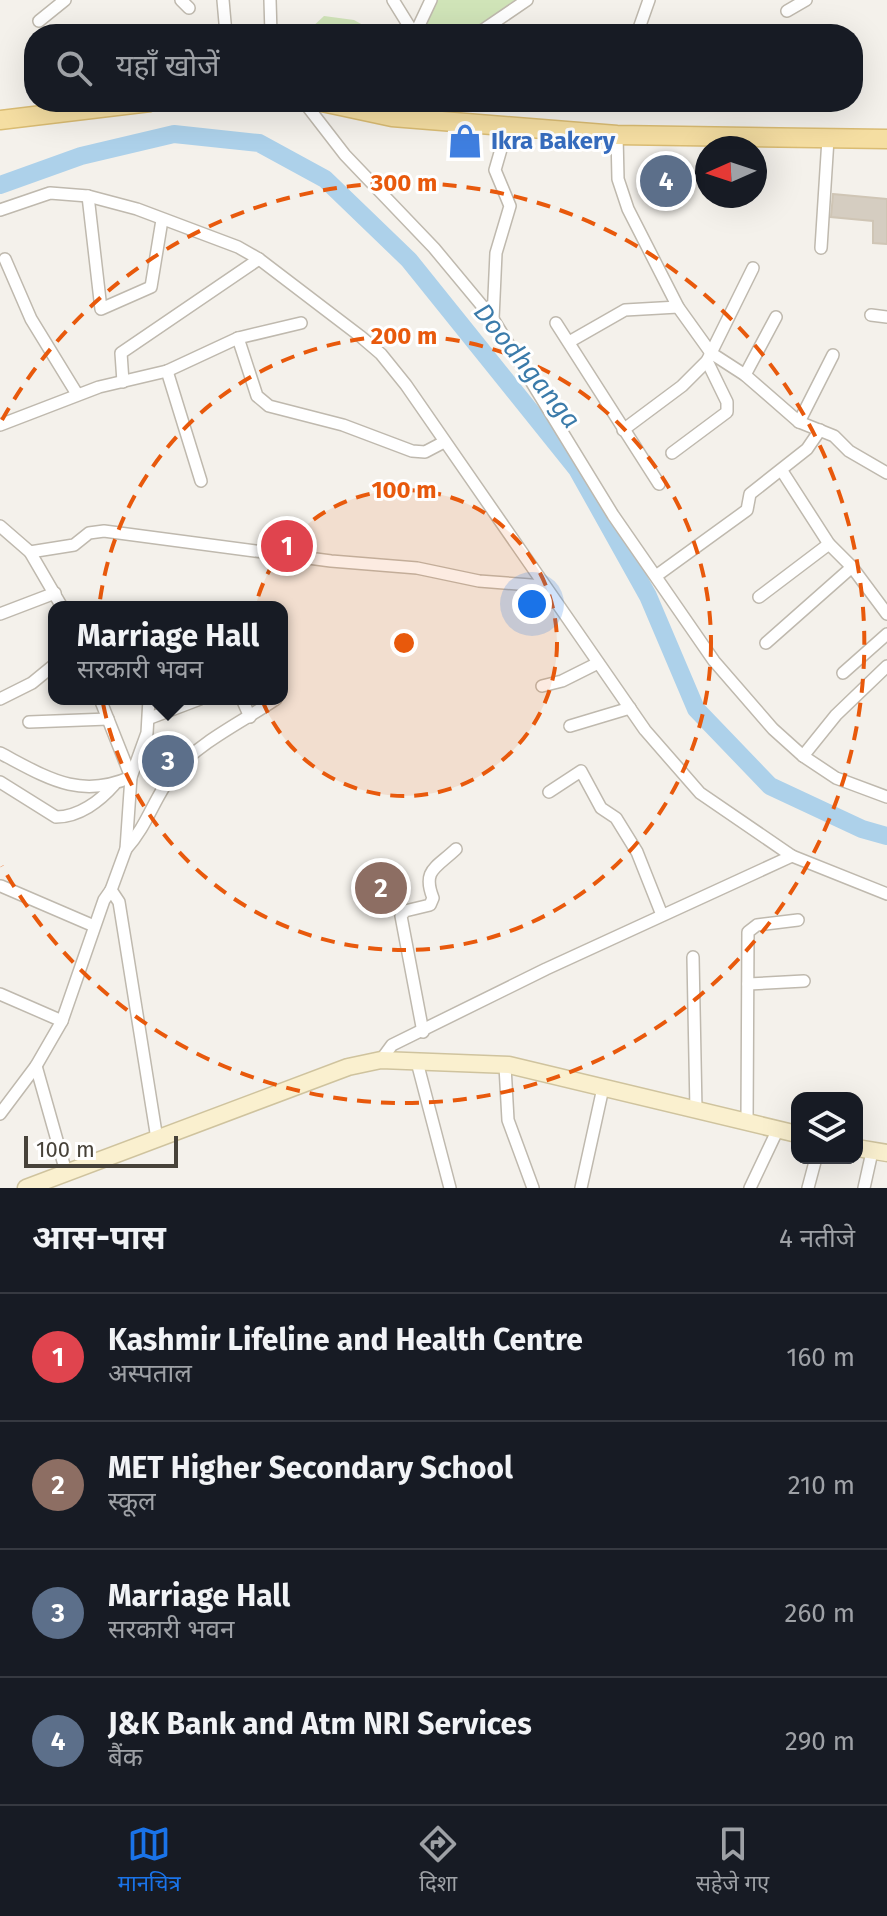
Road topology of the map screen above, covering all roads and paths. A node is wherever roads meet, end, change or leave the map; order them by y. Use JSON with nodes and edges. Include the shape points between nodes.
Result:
{"nodes":[{"id":1,"x":65,"y":0,"type":"edge"},
{"id":2,"x":223,"y":0,"type":"edge"},
{"id":3,"x":270,"y":0,"type":"edge"},
{"id":4,"x":393,"y":0,"type":"edge"},
{"id":5,"x":431,"y":0,"type":"edge"},
{"id":6,"x":527,"y":0,"type":"edge"},
{"id":7,"x":649,"y":0,"type":"edge"},
{"id":8,"x":806,"y":0,"type":"edge"},
{"id":9,"x":787,"y":11,"type":"dead end"},
{"id":10,"x":39,"y":21,"type":"dead end"},
{"id":11,"x":225,"y":24,"type":"edge"},
{"id":12,"x":271,"y":24,"type":"edge"},
{"id":13,"x":408,"y":24,"type":"edge"},
{"id":14,"x":419,"y":24,"type":"edge"},
{"id":15,"x":492,"y":24,"type":"edge"},
{"id":16,"x":641,"y":24,"type":"edge"},
{"id":17,"x":67,"y":112,"type":"edge"},
{"id":18,"x":312,"y":112,"type":"edge"},
{"id":19,"x":377,"y":112,"type":"edge"},
{"id":20,"x":0,"y":120,"type":"edge"},
{"id":21,"x":508,"y":125,"type":"junction"},
{"id":22,"x":617,"y":135,"type":"junction"},
{"id":23,"x":828,"y":139,"type":"junction"},
{"id":24,"x":887,"y":139,"type":"edge"},
{"id":25,"x":88,"y":196,"type":"junction"},
{"id":26,"x":0,"y":210,"type":"edge"},
{"id":27,"x":162,"y":220,"type":"junction"},
{"id":28,"x":821,"y":248,"type":"dead end"},
{"id":29,"x":5,"y":259,"type":"dead end"},
{"id":30,"x":259,"y":259,"type":"junction"},
{"id":31,"x":753,"y":268,"type":"dead end"},
{"id":32,"x":678,"y":307,"type":"junction"},
{"id":33,"x":871,"y":315,"type":"dead end"},
{"id":34,"x":776,"y":317,"type":"dead end"},
{"id":35,"x":887,"y":317,"type":"edge"},
{"id":36,"x":493,"y":319,"type":"junction"},
{"id":37,"x":301,"y":323,"type":"dead end"},
{"id":38,"x":556,"y":323,"type":"dead end"},
{"id":39,"x":238,"y":338,"type":"junction"},
{"id":40,"x":569,"y":342,"type":"junction"},
{"id":41,"x":833,"y":355,"type":"dead end"},
{"id":42,"x":709,"y":357,"type":"junction"},
{"id":43,"x":167,"y":371,"type":"junction"},
{"id":44,"x":745,"y":375,"type":"junction"},
{"id":45,"x":123,"y":382,"type":"junction"},
{"id":46,"x":77,"y":394,"type":"junction"},
{"id":47,"x":799,"y":422,"type":"junction"},
{"id":48,"x":0,"y":425,"type":"edge"},
{"id":49,"x":623,"y":430,"type":"junction"},
{"id":50,"x":820,"y":430,"type":"junction"},
{"id":51,"x":444,"y":442,"type":"junction"},
{"id":52,"x":672,"y":453,"type":"dead end"},
{"id":53,"x":782,"y":471,"type":"junction"},
{"id":54,"x":887,"y":473,"type":"edge"},
{"id":55,"x":201,"y":481,"type":"dead end"},
{"id":56,"x":659,"y":484,"type":"dead end"},
{"id":57,"x":0,"y":526,"type":"edge"},
{"id":58,"x":829,"y":544,"type":"junction"},
{"id":59,"x":30,"y":552,"type":"junction"},
{"id":60,"x":852,"y":567,"type":"junction"},
{"id":61,"x":656,"y":576,"type":"junction"},
{"id":62,"x":544,"y":586,"type":"junction"},
{"id":63,"x":55,"y":593,"type":"junction"},
{"id":64,"x":759,"y":597,"type":"dead end"},
{"id":65,"x":59,"y":601,"type":"edge"},
{"id":66,"x":0,"y":614,"type":"edge"},
{"id":67,"x":887,"y":614,"type":"edge"},
{"id":68,"x":887,"y":634,"type":"edge"},
{"id":69,"x":766,"y":643,"type":"dead end"},
{"id":70,"x":598,"y":663,"type":"junction"},
{"id":71,"x":887,"y":666,"type":"edge"},
{"id":72,"x":48,"y":670,"type":"edge"},
{"id":73,"x":843,"y":673,"type":"dead end"},
{"id":74,"x":542,"y":686,"type":"dead end"},
{"id":75,"x":0,"y":699,"type":"edge"},
{"id":76,"x":102,"y":705,"type":"edge"},
{"id":77,"x":149,"y":705,"type":"edge"},
{"id":78,"x":184,"y":705,"type":"edge"},
{"id":79,"x":245,"y":705,"type":"edge"},
{"id":80,"x":267,"y":705,"type":"edge"},
{"id":81,"x":630,"y":708,"type":"junction"},
{"id":82,"x":250,"y":717,"type":"junction"},
{"id":83,"x":150,"y":718,"type":"junction"},
{"id":84,"x":108,"y":719,"type":"junction"},
{"id":85,"x":29,"y":722,"type":"dead end"},
{"id":86,"x":570,"y":726,"type":"dead end"},
{"id":87,"x":0,"y":753,"type":"edge"},
{"id":88,"x":803,"y":756,"type":"junction"},
{"id":89,"x":131,"y":777,"type":"junction"},
{"id":90,"x":0,"y":782,"type":"edge"},
{"id":91,"x":114,"y":785,"type":"junction"},
{"id":92,"x":549,"y":792,"type":"dead end"},
{"id":93,"x":887,"y":797,"type":"edge"},
{"id":94,"x":126,"y":849,"type":"junction"},
{"id":95,"x":456,"y":849,"type":"dead end"},
{"id":96,"x":792,"y":856,"type":"junction"},
{"id":97,"x":1,"y":886,"type":"edge"},
{"id":98,"x":111,"y":890,"type":"junction"},
{"id":99,"x":887,"y":894,"type":"edge"},
{"id":100,"x":662,"y":915,"type":"junction"},
{"id":101,"x":798,"y":920,"type":"dead end"},
{"id":102,"x":94,"y":926,"type":"junction"},
{"id":103,"x":693,"y":957,"type":"dead end"},
{"id":104,"x":804,"y":981,"type":"dead end"},
{"id":105,"x":748,"y":984,"type":"junction"},
{"id":106,"x":0,"y":994,"type":"edge"},
{"id":107,"x":62,"y":1021,"type":"junction"},
{"id":108,"x":423,"y":1032,"type":"junction"},
{"id":109,"x":381,"y":1060,"type":"junction"},
{"id":110,"x":417,"y":1062,"type":"junction"},
{"id":111,"x":36,"y":1066,"type":"junction"},
{"id":112,"x":505,"y":1066,"type":"junction"},
{"id":113,"x":603,"y":1088,"type":"junction"},
{"id":114,"x":696,"y":1110,"type":"junction"},
{"id":115,"x":0,"y":1114,"type":"edge"},
{"id":116,"x":747,"y":1122,"type":"junction"},
{"id":117,"x":778,"y":1129,"type":"junction"},
{"id":118,"x":791,"y":1132,"type":"edge"},
{"id":119,"x":157,"y":1139,"type":"junction"},
{"id":120,"x":872,"y":1151,"type":"edge"},
{"id":121,"x":814,"y":1164,"type":"edge"},
{"id":122,"x":66,"y":1172,"type":"junction"},
{"id":123,"x":26,"y":1188,"type":"edge"},
{"id":124,"x":450,"y":1188,"type":"edge"},
{"id":125,"x":533,"y":1188,"type":"edge"},
{"id":126,"x":581,"y":1188,"type":"edge"},
{"id":127,"x":750,"y":1188,"type":"edge"},
{"id":128,"x":808,"y":1188,"type":"edge"},
{"id":129,"x":864,"y":1188,"type":"edge"}],
"edges":[{"from":1,"to":10,"type":"street"},
{"from":2,"to":11,"type":"street"},
{"from":3,"to":12,"type":"street"},
{"from":4,"to":13,"type":"street"},
{"from":5,"to":14,"type":"street"},
{"from":6,"to":15,"type":"street"},
{"from":7,"to":16,"type":"street"},
{"from":8,"to":9,"type":"street"},
{"from":17,"to":20,"type":"main road"},
{"from":18,"to":36,"type":"street"},
{"from":19,"to":21,"type":"main road"},
{"from":21,"to":22,"type":"main road"},
{"from":21,"to":36,"type":"street","via":[[495,170],[510,210],[496,253]]},
{"from":22,"to":23,"type":"main road"},
{"from":22,"to":32,"type":"street","via":[[621,191]]},
{"from":23,"to":24,"type":"main road"},
{"from":23,"to":28,"type":"street"},
{"from":25,"to":26,"type":"street","via":[[50,193]]},
{"from":25,"to":27,"type":"street"},
{"from":25,"to":27,"type":"street","via":[[101,309],[151,287]]},
{"from":27,"to":30,"type":"street"},
{"from":29,"to":46,"type":"street","via":[[31,319]]},
{"from":30,"to":45,"type":"street","via":[[121,353]]},
{"from":30,"to":51,"type":"street","via":[[381,354]]},
{"from":31,"to":42,"type":"street"},
{"from":32,"to":40,"type":"street","via":[[625,310]]},
{"from":32,"to":42,"type":"street"},
{"from":33,"to":35,"type":"street"},
{"from":34,"to":44,"type":"street"},
{"from":36,"to":61,"type":"street"},
{"from":37,"to":39,"type":"street"},
{"from":38,"to":40,"type":"street"},
{"from":39,"to":43,"type":"street"},
{"from":39,"to":51,"type":"street","via":[[262,403],[418,453]]},
{"from":40,"to":49,"type":"street"},
{"from":41,"to":47,"type":"street"},
{"from":42,"to":44,"type":"street"},
{"from":42,"to":49,"type":"street","via":[[682,386]]},
{"from":42,"to":52,"type":"street","via":[[727,412]]},
{"from":43,"to":45,"type":"street"},
{"from":43,"to":55,"type":"street"},
{"from":44,"to":47,"type":"street"},
{"from":45,"to":46,"type":"street"},
{"from":46,"to":48,"type":"street"},
{"from":47,"to":50,"type":"street"},
{"from":49,"to":56,"type":"street"},
{"from":50,"to":53,"type":"street"},
{"from":50,"to":54,"type":"street"},
{"from":51,"to":62,"type":"street"},
{"from":53,"to":58,"type":"street"},
{"from":53,"to":61,"type":"street","via":[[752,491],[747,510]]},
{"from":57,"to":59,"type":"street"},
{"from":58,"to":60,"type":"street"},
{"from":58,"to":64,"type":"street"},
{"from":59,"to":62,"type":"street","via":[[74,545],[89,533],[104,531]]},
{"from":59,"to":63,"type":"street"},
{"from":60,"to":67,"type":"street"},
{"from":60,"to":69,"type":"street"},
{"from":61,"to":88,"type":"street","via":[[714,661]]},
{"from":62,"to":70,"type":"street"},
{"from":63,"to":65,"type":"street"},
{"from":63,"to":66,"type":"street"},
{"from":68,"to":73,"type":"street"},
{"from":70,"to":74,"type":"street"},
{"from":70,"to":81,"type":"street"},
{"from":71,"to":88,"type":"street"},
{"from":72,"to":75,"type":"street"},
{"from":76,"to":84,"type":"street"},
{"from":77,"to":83,"type":"street"},
{"from":78,"to":83,"type":"street"},
{"from":79,"to":82,"type":"street"},
{"from":80,"to":82,"type":"street"},
{"from":81,"to":86,"type":"street"},
{"from":81,"to":96,"type":"street","via":[[700,793]]},
{"from":82,"to":94,"type":"street","via":[[176,770],[141,833]]},
{"from":83,"to":89,"type":"street"},
{"from":84,"to":85,"type":"street"},
{"from":84,"to":89,"type":"street"},
{"from":87,"to":91,"type":"street","via":[[75,788]]},
{"from":88,"to":93,"type":"street","via":[[836,778]]},
{"from":89,"to":91,"type":"street"},
{"from":89,"to":94,"type":"street"},
{"from":90,"to":91,"type":"street","via":[[56,817],[97,802]]},
{"from":92,"to":100,"type":"street","via":[[581,771],[601,808],[616,818],[637,852]]},
{"from":94,"to":98,"type":"street"},
{"from":95,"to":108,"type":"street","via":[[427,876],[430,905],[401,916]]},
{"from":96,"to":99,"type":"street"},
{"from":96,"to":100,"type":"street"},
{"from":97,"to":102,"type":"street"},
{"from":98,"to":102,"type":"street"},
{"from":98,"to":119,"type":"street","via":[[119,902]]},
{"from":100,"to":108,"type":"street"},
{"from":101,"to":105,"type":"street","via":[[750,929]]},
{"from":102,"to":107,"type":"street"},
{"from":103,"to":114,"type":"street"},
{"from":104,"to":105,"type":"street"},
{"from":105,"to":116,"type":"street"},
{"from":106,"to":107,"type":"street"},
{"from":107,"to":111,"type":"street"},
{"from":108,"to":109,"type":"street","via":[[387,1048]]},
{"from":109,"to":110,"type":"main road"},
{"from":109,"to":119,"type":"main road","via":[[348,1067]]},
{"from":110,"to":112,"type":"main road"},
{"from":110,"to":124,"type":"street"},
{"from":111,"to":115,"type":"street"},
{"from":111,"to":122,"type":"street"},
{"from":112,"to":113,"type":"main road"},
{"from":112,"to":125,"type":"street","via":[[508,1120]]},
{"from":113,"to":114,"type":"main road"},
{"from":113,"to":126,"type":"street"},
{"from":114,"to":116,"type":"main road"},
{"from":116,"to":117,"type":"main road"},
{"from":117,"to":118,"type":"main road"},
{"from":117,"to":127,"type":"street"},
{"from":119,"to":122,"type":"main road"},
{"from":120,"to":129,"type":"street"},
{"from":121,"to":128,"type":"street"},
{"from":122,"to":123,"type":"main road"}]}
